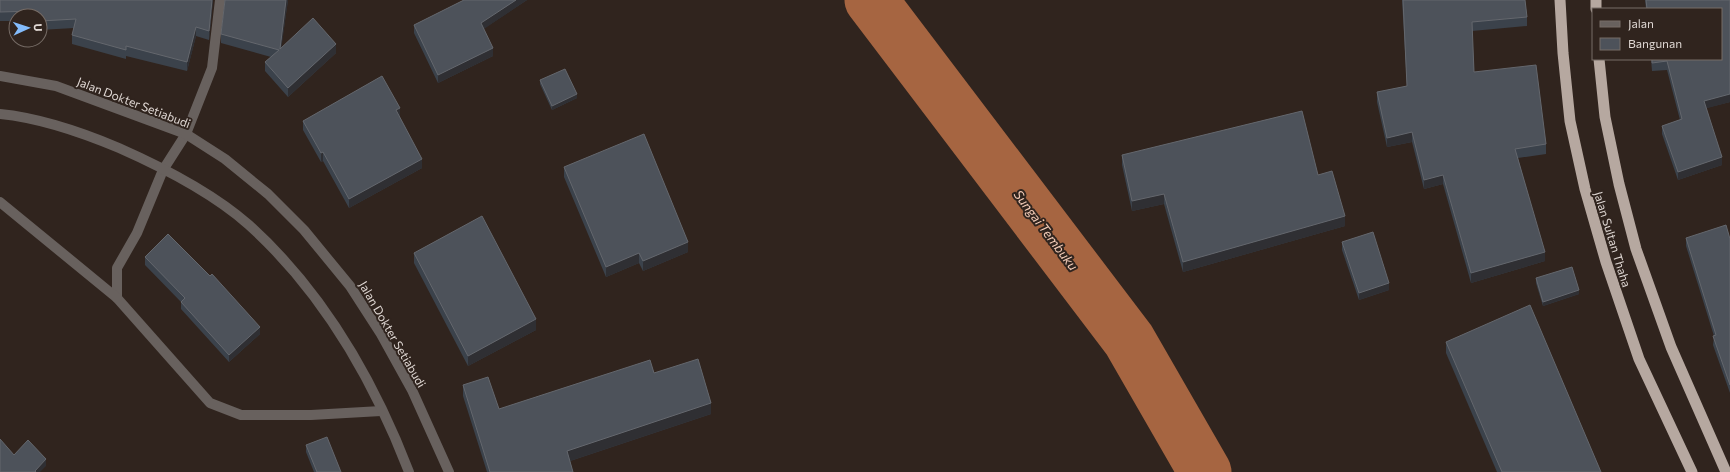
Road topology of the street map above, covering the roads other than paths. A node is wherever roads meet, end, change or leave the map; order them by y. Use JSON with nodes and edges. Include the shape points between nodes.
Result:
{"nodes":[{"id":1,"x":220,"y":0,"type":"edge"},
{"id":2,"x":1560,"y":0,"type":"edge"},
{"id":3,"x":1599,"y":60,"type":"edge"},
{"id":4,"x":0,"y":76,"type":"edge"},
{"id":5,"x":0,"y":114,"type":"edge"},
{"id":6,"x":186,"y":134,"type":"junction"},
{"id":7,"x":163,"y":170,"type":"junction"},
{"id":8,"x":0,"y":202,"type":"edge"},
{"id":9,"x":117,"y":298,"type":"junction"},
{"id":10,"x":381,"y":411,"type":"junction"},
{"id":11,"x":409,"y":472,"type":"edge"},
{"id":12,"x":449,"y":472,"type":"edge"},
{"id":13,"x":1692,"y":472,"type":"edge"},
{"id":14,"x":1726,"y":472,"type":"edge"}],
"edges":[{"from":1,"to":6,"type":"street","via":[[212,68]]},
{"from":2,"to":13,"type":"highway","name":"Jalan Sultan Thaha","via":[[1570,121],[1585,189],[1606,262],[1639,359]]},
{"from":3,"to":14,"type":"highway","name":"Jalan Sultan Thaha","via":[[1605,117],[1636,249],[1671,347]]},
{"from":4,"to":6,"type":"street","name":"Jalan Dokter Setiabudi","via":[[56,86]]},
{"from":5,"to":7,"type":"street","via":[[88,135]]},
{"from":6,"to":7,"type":"street"},
{"from":6,"to":12,"type":"street","name":"Jalan Dokter Setiabudi","via":[[225,159],[268,194],[304,230],[350,286],[381,334],[412,390]]},
{"from":7,"to":9,"type":"street","via":[[137,233],[117,268]]},
{"from":7,"to":10,"type":"street","via":[[205,192],[248,225],[284,260],[324,310],[348,347]]},
{"from":8,"to":9,"type":"street"},
{"from":9,"to":10,"type":"street","via":[[210,403],[241,415]]},
{"from":10,"to":11,"type":"street","via":[[392,430]]}]}
